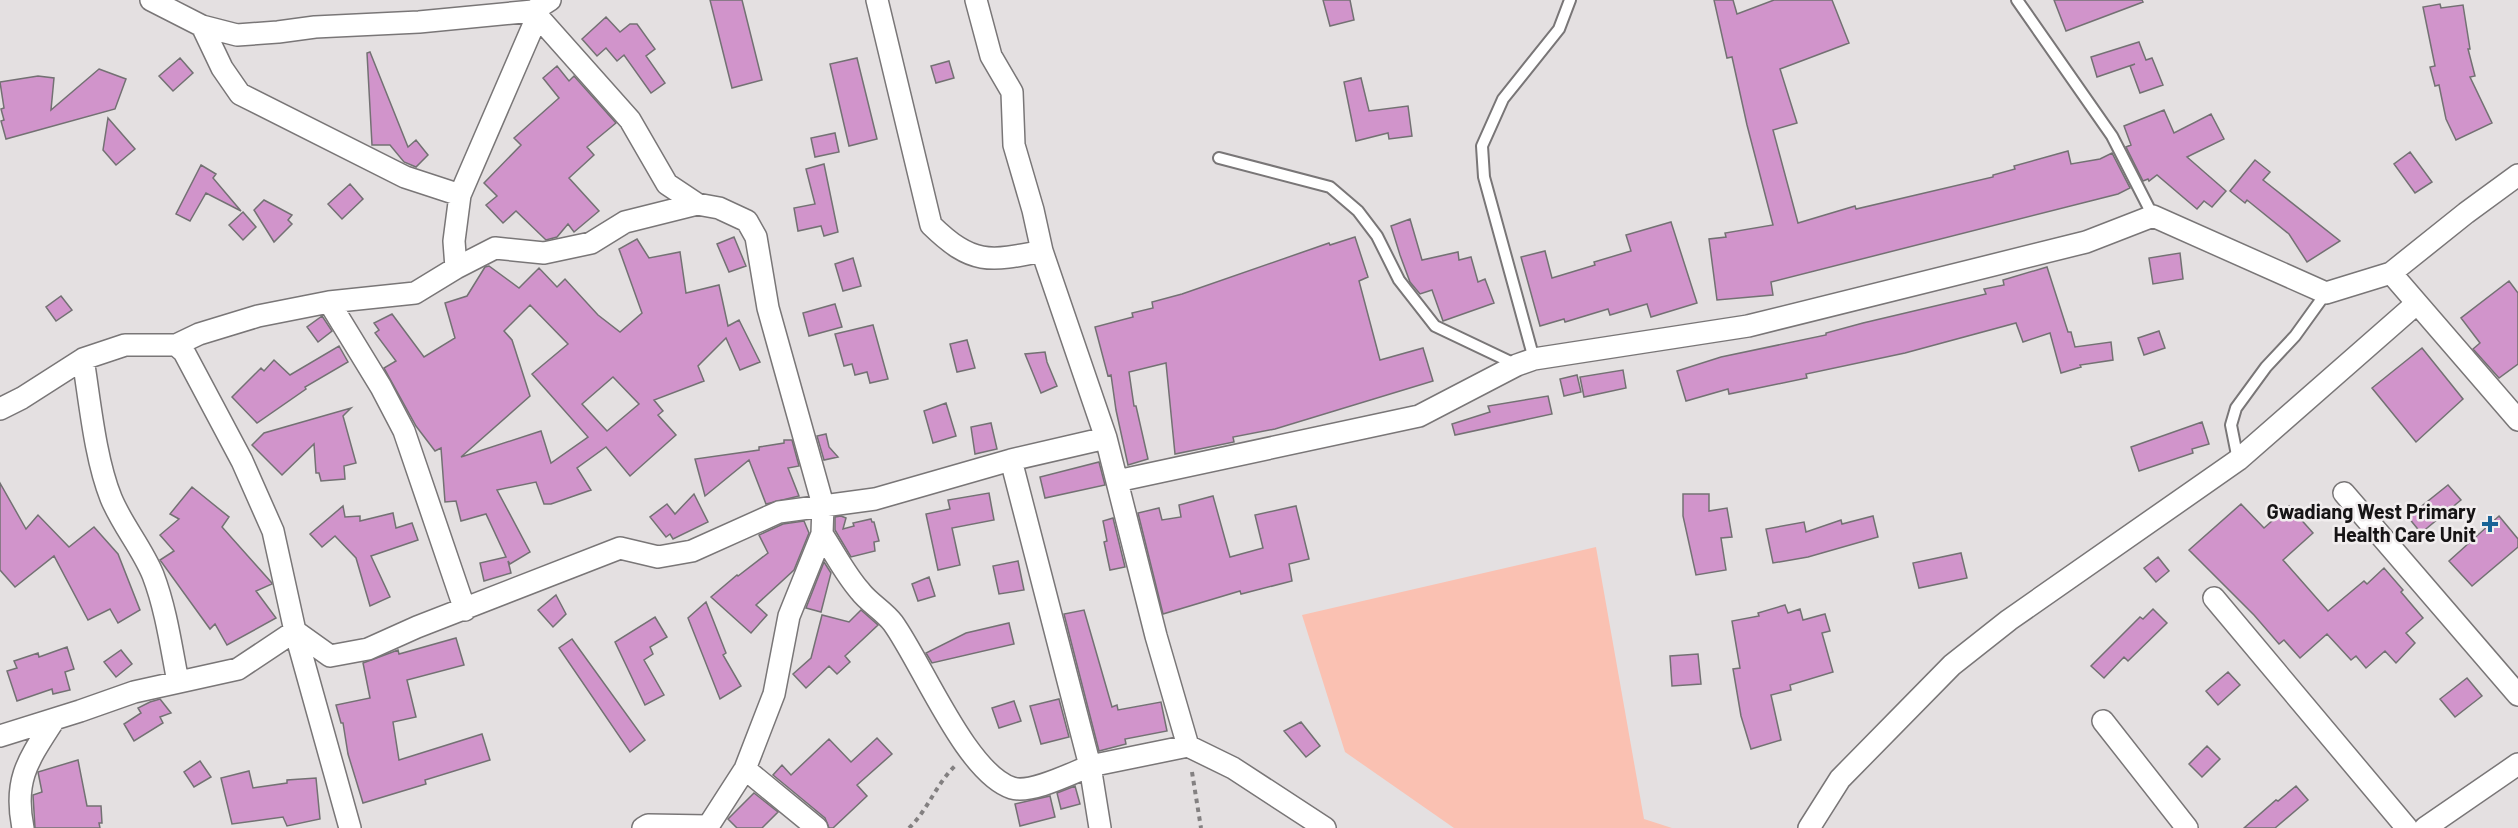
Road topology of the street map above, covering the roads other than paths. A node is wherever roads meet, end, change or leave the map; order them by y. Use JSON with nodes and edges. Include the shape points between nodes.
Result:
{"nodes":[{"id":1,"x":152,"y":0,"type":"edge"},
{"id":2,"x":876,"y":0,"type":"edge"},
{"id":3,"x":976,"y":0,"type":"edge"},
{"id":4,"x":1570,"y":0,"type":"edge"},
{"id":5,"x":2017,"y":0,"type":"edge"},
{"id":6,"x":540,"y":9,"type":"edge"},
{"id":7,"x":202,"y":26,"type":"junction"},
{"id":8,"x":1219,"y":158,"type":"dead end"},
{"id":9,"x":2518,"y":175,"type":"edge"},
{"id":10,"x":460,"y":195,"type":"junction"},
{"id":11,"x":696,"y":204,"type":"junction"},
{"id":12,"x":2153,"y":216,"type":"junction"},
{"id":13,"x":1042,"y":251,"type":"junction"},
{"id":14,"x":456,"y":268,"type":"junction"},
{"id":15,"x":2391,"y":273,"type":"junction"},
{"id":16,"x":2326,"y":293,"type":"junction"},
{"id":17,"x":329,"y":302,"type":"junction"},
{"id":18,"x":2416,"y":304,"type":"junction"},
{"id":19,"x":176,"y":345,"type":"junction"},
{"id":20,"x":83,"y":359,"type":"junction"},
{"id":21,"x":1526,"y":362,"type":"junction"},
{"id":22,"x":0,"y":409,"type":"edge"},
{"id":23,"x":2518,"y":420,"type":"edge"},
{"id":24,"x":1106,"y":438,"type":"junction"},
{"id":25,"x":1011,"y":460,"type":"junction"},
{"id":26,"x":2238,"y":460,"type":"junction"},
{"id":27,"x":1117,"y":481,"type":"junction"},
{"id":28,"x":2344,"y":493,"type":"dead end"},
{"id":29,"x":823,"y":505,"type":"junction"},
{"id":30,"x":822,"y":534,"type":"junction"},
{"id":31,"x":2214,"y":598,"type":"dead end"},
{"id":32,"x":465,"y":610,"type":"junction"},
{"id":33,"x":295,"y":631,"type":"junction"},
{"id":34,"x":178,"y":682,"type":"junction"},
{"id":35,"x":2518,"y":695,"type":"edge"},
{"id":36,"x":54,"y":720,"type":"junction"},
{"id":37,"x":2103,"y":721,"type":"dead end"},
{"id":38,"x":0,"y":736,"type":"edge"},
{"id":39,"x":1188,"y":747,"type":"junction"},
{"id":40,"x":2518,"y":764,"type":"edge"},
{"id":41,"x":1090,"y":766,"type":"junction"},
{"id":42,"x":745,"y":769,"type":"junction"},
{"id":43,"x":708,"y":827,"type":"edge"},
{"id":44,"x":23,"y":828,"type":"edge"},
{"id":45,"x":350,"y":828,"type":"edge"},
{"id":46,"x":643,"y":828,"type":"edge"},
{"id":47,"x":818,"y":828,"type":"edge"},
{"id":48,"x":1100,"y":828,"type":"edge"},
{"id":49,"x":1325,"y":828,"type":"edge"},
{"id":50,"x":1809,"y":828,"type":"edge"},
{"id":51,"x":2187,"y":828,"type":"edge"},
{"id":52,"x":2407,"y":828,"type":"edge"},
{"id":53,"x":2425,"y":828,"type":"edge"}],
"edges":[{"from":1,"to":7,"type":"street"},
{"from":2,"to":13,"type":"street","via":[[931,225],[959,249],[980,257],[1000,260]]},
{"from":3,"to":13,"type":"street","via":[[991,56],[1012,92],[1014,145]]},
{"from":4,"to":21,"type":"lane","via":[[1559,29],[1503,99],[1482,146],[1484,177]]},
{"from":5,"to":12,"type":"lane","via":[[2112,136]]},
{"from":6,"to":7,"type":"street","via":[[237,35]]},
{"from":6,"to":10,"type":"street"},
{"from":6,"to":11,"type":"street","via":[[630,120],[667,184]]},
{"from":7,"to":10,"type":"street","via":[[222,68],[240,94],[405,177]]},
{"from":8,"to":21,"type":"lane","via":[[1330,187],[1377,236],[1400,280],[1435,326]]},
{"from":9,"to":15,"type":"street"},
{"from":10,"to":14,"type":"street","via":[[453,241]]},
{"from":11,"to":14,"type":"street","via":[[625,222],[591,243],[544,253],[495,248]]},
{"from":11,"to":29,"type":"street","via":[[719,208],[747,222],[756,237],[768,308]]},
{"from":12,"to":16,"type":"street"},
{"from":12,"to":21,"type":"street","via":[[2086,242],[1748,326]]},
{"from":13,"to":24,"type":"street"},
{"from":14,"to":17,"type":"street","via":[[415,294]]},
{"from":15,"to":16,"type":"street"},
{"from":15,"to":18,"type":"street"},
{"from":16,"to":26,"type":"lane","via":[[2236,408],[2231,425]]},
{"from":17,"to":19,"type":"street","via":[[258,316]]},
{"from":17,"to":32,"type":"street","via":[[404,431]]},
{"from":18,"to":23,"type":"street"},
{"from":18,"to":26,"type":"street"},
{"from":19,"to":20,"type":"street","via":[[125,345]]},
{"from":19,"to":33,"type":"street","via":[[184,352],[242,461],[273,531]]},
{"from":20,"to":22,"type":"street"},
{"from":20,"to":34,"type":"street","via":[[97,443],[111,496],[152,573],[164,609]]},
{"from":21,"to":27,"type":"street","via":[[1419,416]]},
{"from":24,"to":25,"type":"street"},
{"from":24,"to":27,"type":"street"},
{"from":25,"to":29,"type":"street","via":[[875,500]]},
{"from":25,"to":41,"type":"street"},
{"from":26,"to":50,"type":"street","via":[[2009,620],[1952,665],[1840,779]]},
{"from":27,"to":39,"type":"street"},
{"from":28,"to":35,"type":"street"},
{"from":29,"to":30,"type":"street"},
{"from":29,"to":32,"type":"street","via":[[780,512],[692,551],[658,556],[620,548]]},
{"from":30,"to":41,"type":"street","via":[[860,591],[892,622],[948,718],[995,778],[1013,788],[1033,788]]},
{"from":30,"to":42,"type":"street","via":[[792,606],[774,694]]},
{"from":31,"to":52,"type":"street"},
{"from":32,"to":33,"type":"street","via":[[368,649],[330,656]]},
{"from":33,"to":34,"type":"street","via":[[238,669]]},
{"from":33,"to":45,"type":"street"},
{"from":34,"to":36,"type":"street","via":[[134,692]]},
{"from":36,"to":38,"type":"street"},
{"from":36,"to":44,"type":"street","via":[[29,761],[19,788]]},
{"from":37,"to":51,"type":"street"},
{"from":39,"to":41,"type":"street"},
{"from":39,"to":49,"type":"street","via":[[1233,768]]},
{"from":40,"to":53,"type":"street"},
{"from":41,"to":48,"type":"street"},
{"from":42,"to":43,"type":"street"},
{"from":42,"to":47,"type":"street"},
{"from":43,"to":46,"type":"street"}]}
